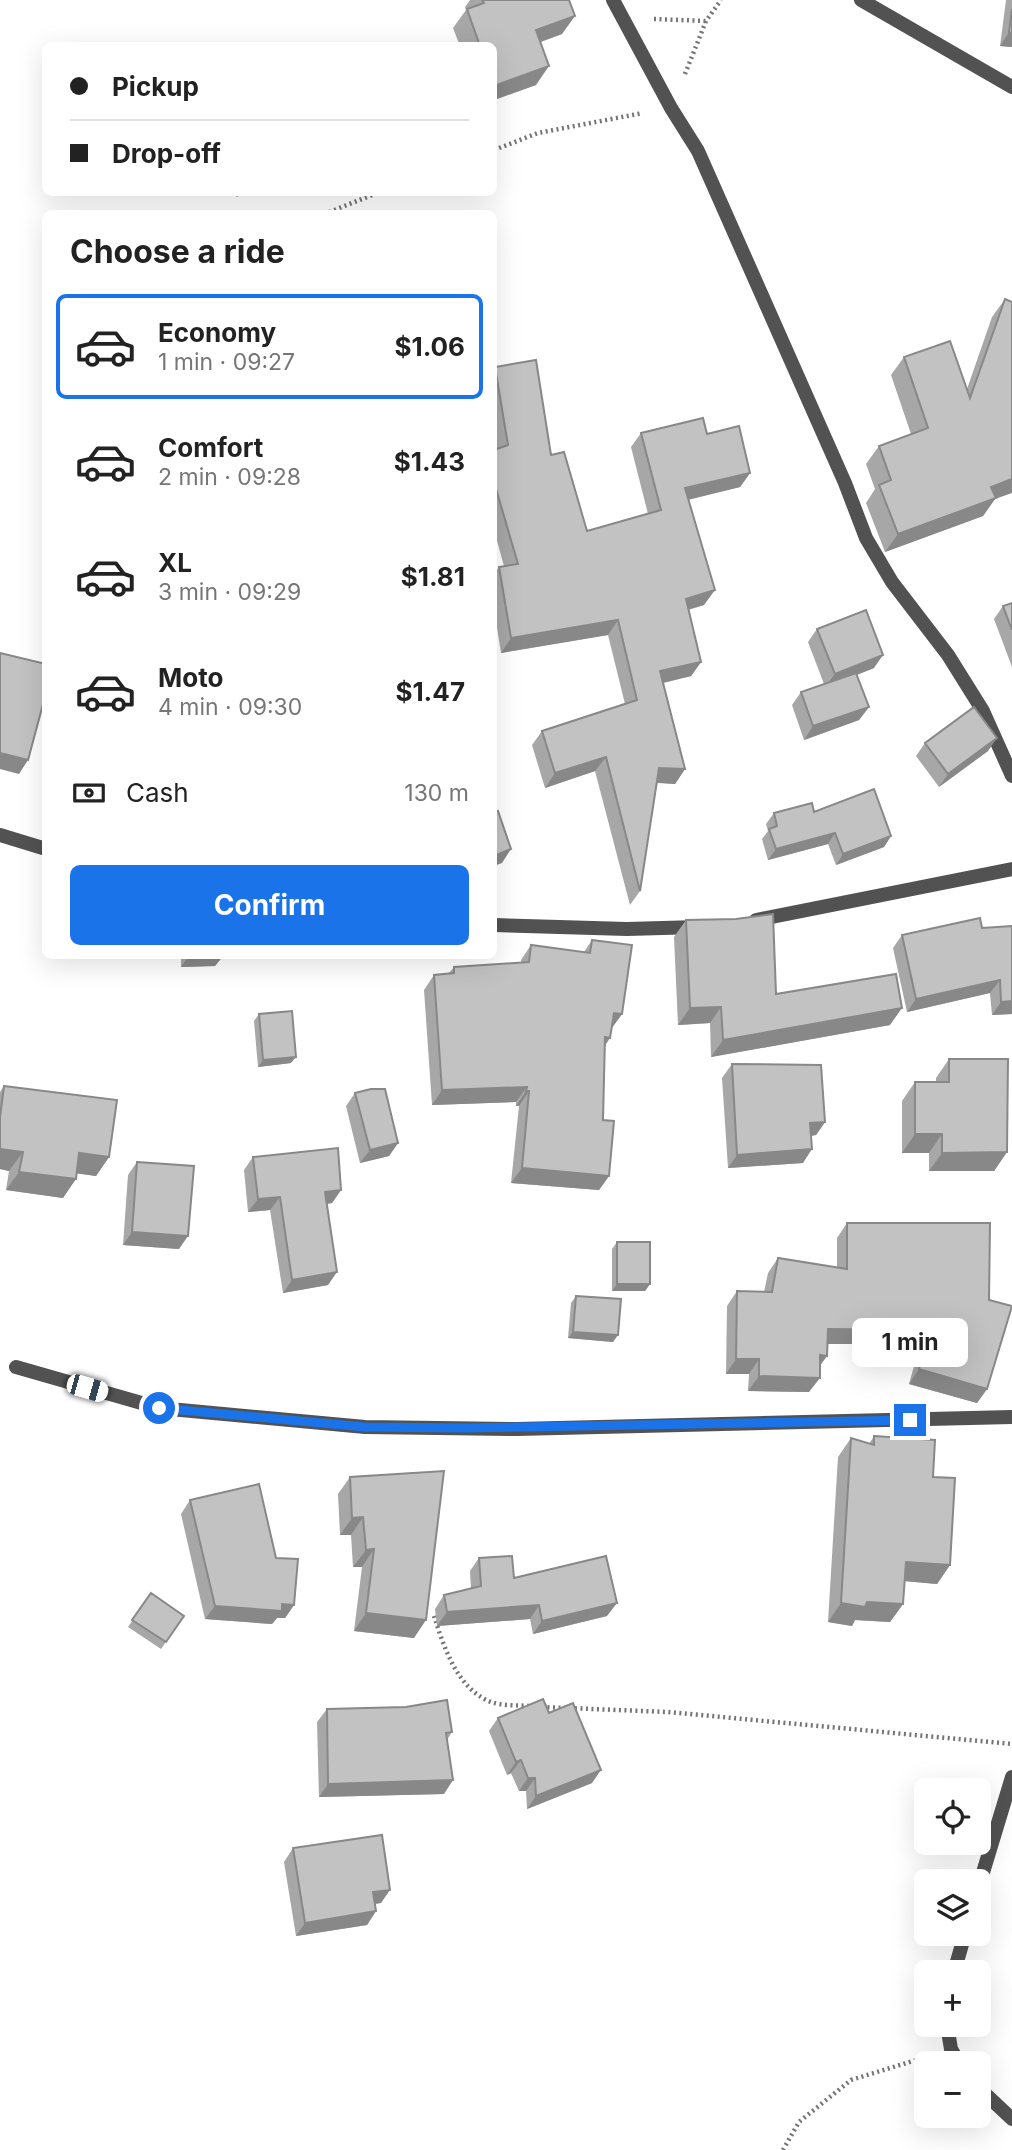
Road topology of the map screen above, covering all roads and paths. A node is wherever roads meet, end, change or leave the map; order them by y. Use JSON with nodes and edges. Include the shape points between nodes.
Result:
{"nodes":[{"id":1,"x":613,"y":0,"type":"edge"},
{"id":2,"x":721,"y":0,"type":"edge"},
{"id":3,"x":861,"y":0,"type":"edge"},
{"id":4,"x":624,"y":19,"type":"junction"},
{"id":5,"x":706,"y":21,"type":"junction"},
{"id":6,"x":1012,"y":87,"type":"edge"},
{"id":7,"x":671,"y":108,"type":"junction"},
{"id":8,"x":497,"y":149,"type":"edge"},
{"id":9,"x":370,"y":196,"type":"edge"},
{"id":10,"x":334,"y":210,"type":"edge"},
{"id":11,"x":1012,"y":776,"type":"edge"},
{"id":12,"x":0,"y":835,"type":"edge"},
{"id":13,"x":42,"y":848,"type":"edge"},
{"id":14,"x":1012,"y":869,"type":"edge"},
{"id":15,"x":738,"y":923,"type":"edge"},
{"id":16,"x":497,"y":925,"type":"edge"},
{"id":17,"x":710,"y":927,"type":"edge"},
{"id":18,"x":16,"y":1367,"type":"dead end"},
{"id":19,"x":1012,"y":1417,"type":"edge"},
{"id":20,"x":433,"y":1616,"type":"dead end"},
{"id":21,"x":1012,"y":1744,"type":"edge"},
{"id":22,"x":1012,"y":1777,"type":"edge"},
{"id":23,"x":984,"y":1869,"type":"edge"},
{"id":24,"x":949,"y":2037,"type":"edge"},
{"id":25,"x":951,"y":2049,"type":"joint"},
{"id":26,"x":991,"y":2099,"type":"edge"},
{"id":27,"x":1012,"y":2119,"type":"edge"},
{"id":28,"x":783,"y":2150,"type":"edge"}],
"edges":[{"from":1,"to":4,"type":"street"},
{"from":2,"to":5,"type":"path"},
{"from":3,"to":6,"type":"street"},
{"from":4,"to":5,"type":"path"},
{"from":4,"to":7,"type":"street"},
{"from":5,"to":7,"type":"path"},
{"from":7,"to":8,"type":"path","via":[[538,133]]},
{"from":7,"to":11,"type":"street","via":[[698,150],[866,538],[983,711]]},
{"from":9,"to":10,"type":"path"},
{"from":12,"to":13,"type":"street"},
{"from":14,"to":15,"type":"street"},
{"from":16,"to":17,"type":"street"},
{"from":18,"to":19,"type":"street","via":[[159,1408],[365,1427],[530,1429]]},
{"from":20,"to":21,"type":"path","via":[[467,1685],[496,1704],[668,1712]]},
{"from":22,"to":23,"type":"street"},
{"from":24,"to":25,"type":"street"},
{"from":25,"to":28,"type":"path","via":[[851,2080],[799,2122]]},
{"from":26,"to":27,"type":"street"}]}
